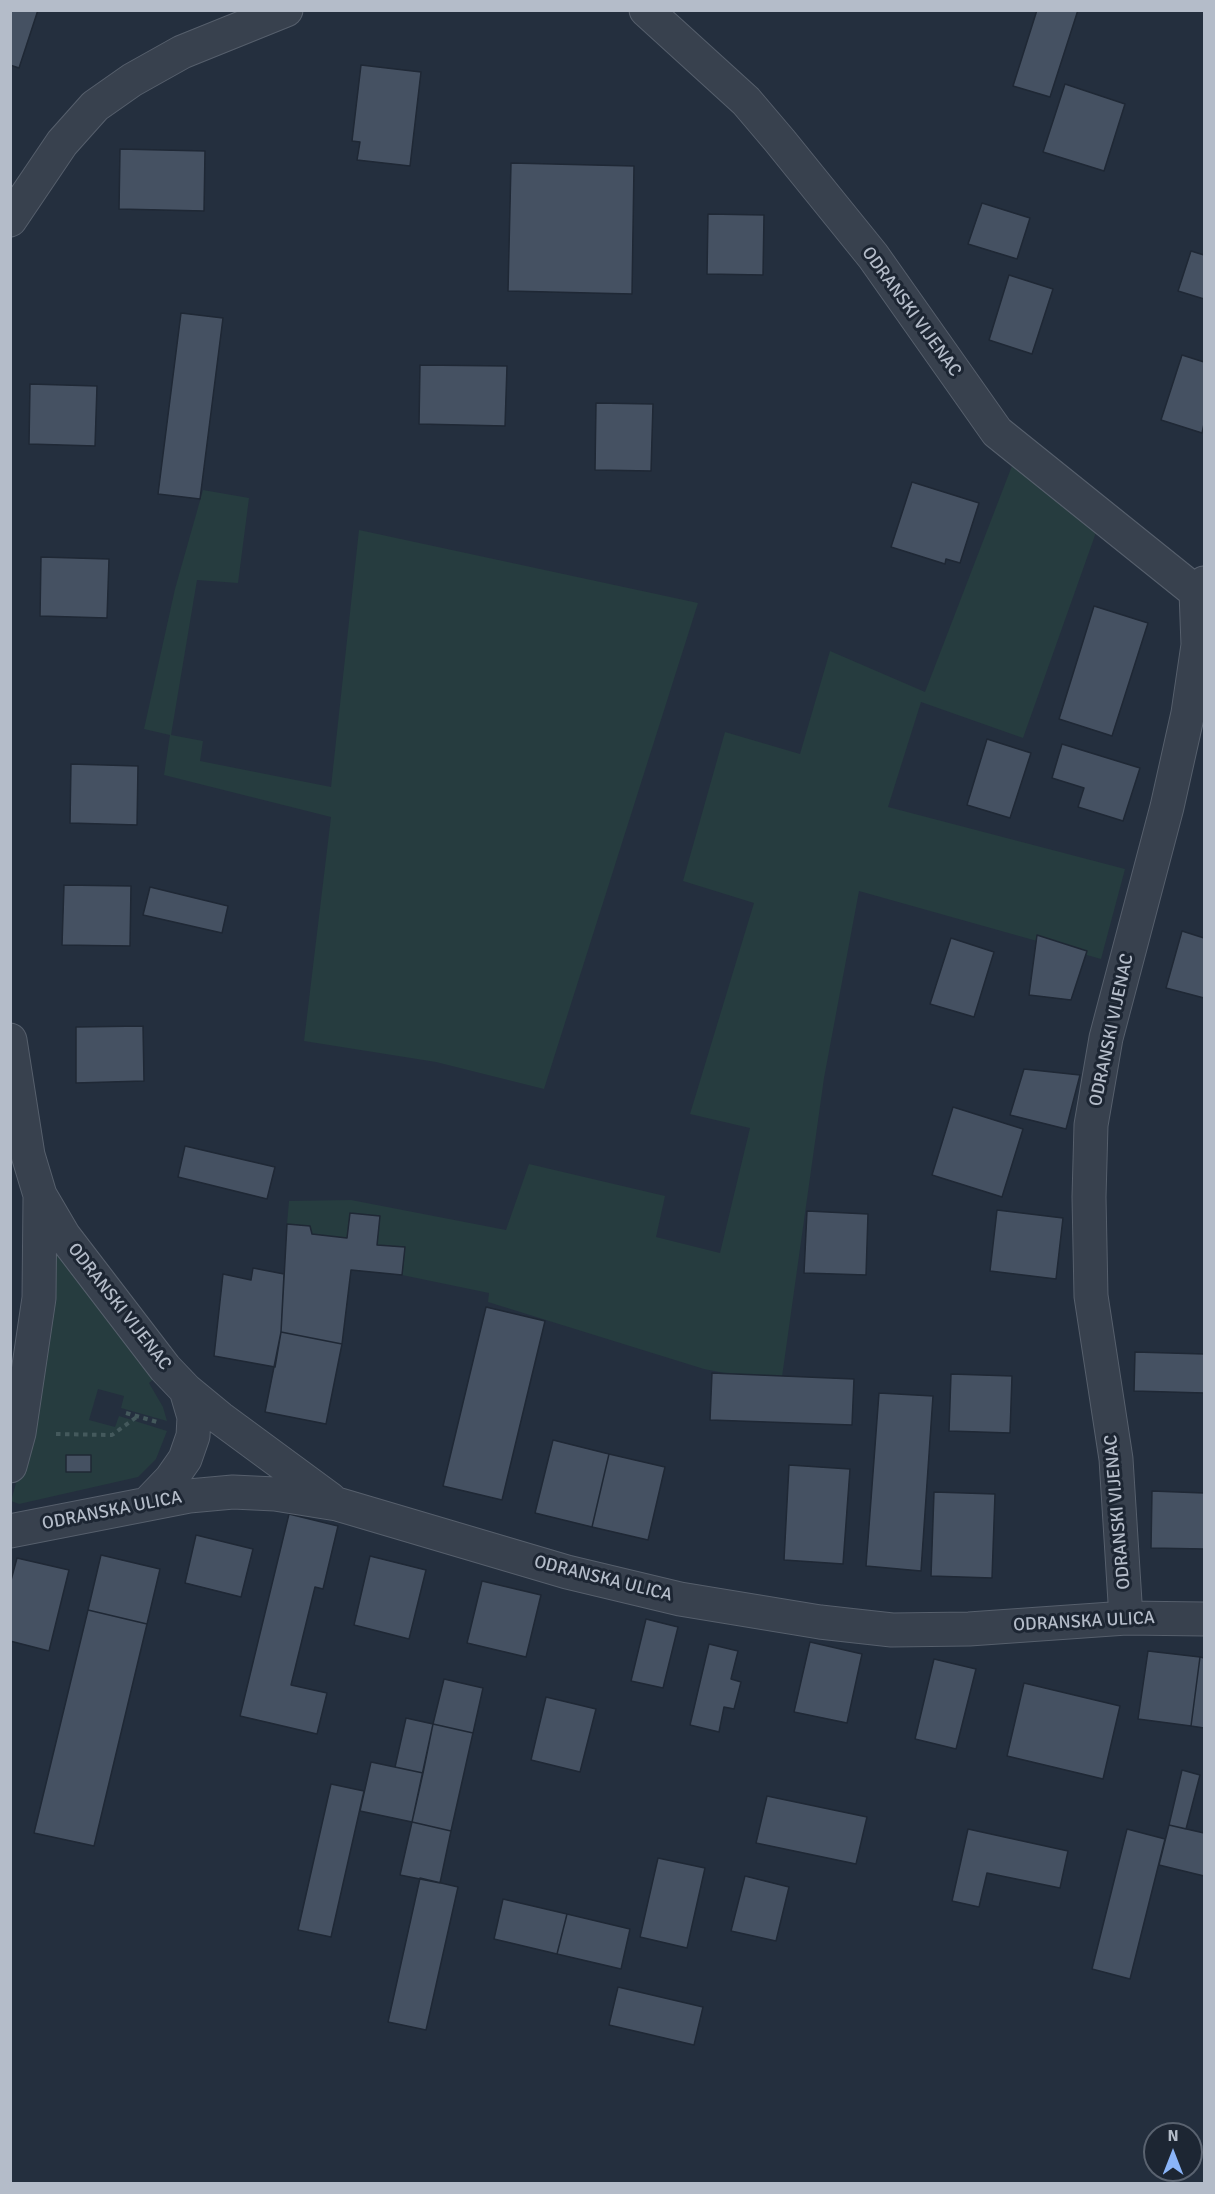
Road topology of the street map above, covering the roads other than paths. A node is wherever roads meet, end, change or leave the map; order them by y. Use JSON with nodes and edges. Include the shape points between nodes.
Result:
{"nodes":[{"id":1,"x":286,"y":10,"type":"edge"},
{"id":2,"x":646,"y":10,"type":"edge"},
{"id":3,"x":10,"y":220,"type":"edge"},
{"id":4,"x":1200,"y":588,"type":"edge"},
{"id":5,"x":10,"y":1040,"type":"edge"},
{"id":6,"x":40,"y":1195,"type":"junction"},
{"id":7,"x":186,"y":1390,"type":"junction"},
{"id":8,"x":10,"y":1466,"type":"edge"},
{"id":9,"x":149,"y":1502,"type":"junction"},
{"id":10,"x":337,"y":1504,"type":"junction"},
{"id":11,"x":10,"y":1531,"type":"edge"},
{"id":12,"x":1126,"y":1618,"type":"junction"},
{"id":13,"x":1204,"y":1619,"type":"edge"}],
"edges":[{"from":1,"to":3,"type":"street","via":[[182,52],[95,106],[62,143]]},
{"from":2,"to":4,"type":"street","name":"ODRANSKI VIJENAC","via":[[746,101],[780,141],[873,256],[997,432]]},
{"from":4,"to":12,"type":"street","name":"ODRANSKI VIJENAC","via":[[1198,645],[1188,713],[1106,1038],[1091,1125],[1091,1296],[1116,1459]]},
{"from":5,"to":6,"type":"street","name":"ODRANSKI VIJENAC","via":[[28,1155]]},
{"from":6,"to":7,"type":"street","name":"ODRANSKI VIJENAC","via":[[64,1236],[112,1301]]},
{"from":6,"to":8,"type":"street","via":[[39,1298],[19,1433]]},
{"from":7,"to":9,"type":"street","via":[[194,1417],[193,1436],[185,1459]]},
{"from":7,"to":10,"type":"street","name":"ODRANSKI VIJENAC"},
{"from":9,"to":10,"type":"street","name":"ODRANSKA ULICA","via":[[233,1492],[307,1497]]},
{"from":9,"to":11,"type":"street","name":"ODRANSKA ULICA"},
{"from":10,"to":12,"type":"street","name":"ODRANSKA ULICA","via":[[567,1572],[680,1599],[820,1622],[892,1630],[969,1629]]},
{"from":12,"to":13,"type":"street","name":"ODRANSKA ULICA"}]}
